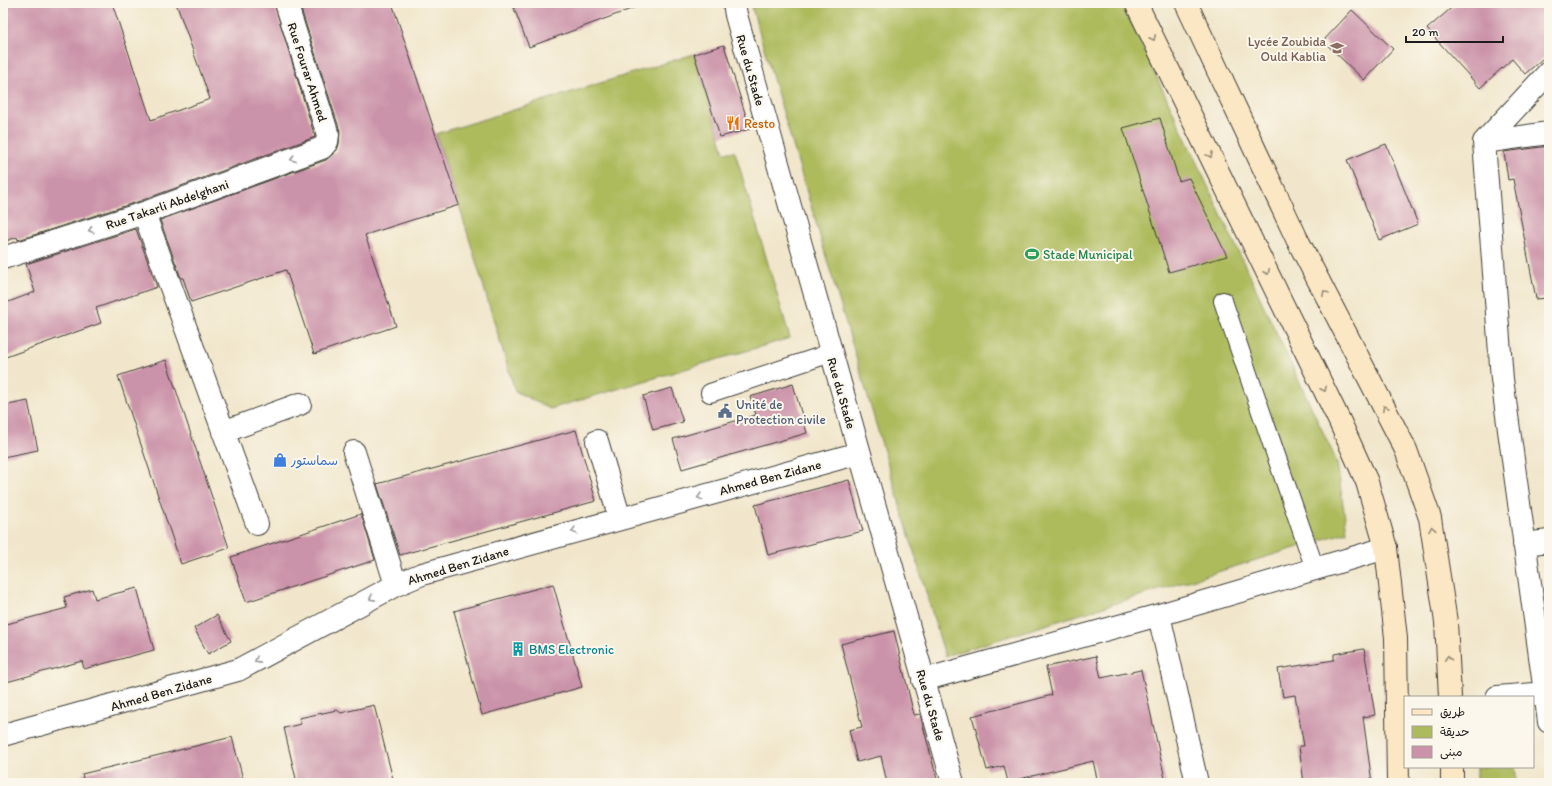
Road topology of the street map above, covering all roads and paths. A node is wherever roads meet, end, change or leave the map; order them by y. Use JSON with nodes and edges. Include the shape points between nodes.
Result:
{"nodes":[{"id":1,"x":286,"y":3,"type":"edge"},
{"id":2,"x":734,"y":3,"type":"edge"},
{"id":3,"x":1136,"y":3,"type":"edge"},
{"id":4,"x":1186,"y":3,"type":"edge"},
{"id":5,"x":1549,"y":72,"type":"edge"},
{"id":6,"x":1549,"y":134,"type":"edge"},
{"id":7,"x":327,"y":142,"type":"joint"},
{"id":8,"x":1484,"y":142,"type":"junction"},
{"id":9,"x":144,"y":213,"type":"junction"},
{"id":10,"x":3,"y":258,"type":"edge"},
{"id":11,"x":1223,"y":300,"type":"dead end"},
{"id":12,"x":831,"y":352,"type":"junction"},
{"id":13,"x":710,"y":393,"type":"dead end"},
{"id":14,"x":300,"y":404,"type":"dead end"},
{"id":15,"x":224,"y":432,"type":"junction"},
{"id":16,"x":597,"y":441,"type":"dead end"},
{"id":17,"x":354,"y":452,"type":"dead end"},
{"id":18,"x":859,"y":453,"type":"junction"},
{"id":19,"x":620,"y":519,"type":"junction"},
{"id":20,"x":257,"y":524,"type":"dead end"},
{"id":21,"x":1549,"y":541,"type":"edge"},
{"id":22,"x":1524,"y":544,"type":"junction"},
{"id":23,"x":1386,"y":548,"type":"junction"},
{"id":24,"x":1315,"y":569,"type":"junction"},
{"id":25,"x":396,"y":585,"type":"junction"},
{"id":26,"x":1159,"y":615,"type":"junction"},
{"id":27,"x":923,"y":680,"type":"junction"},
{"id":28,"x":1545,"y":693,"type":"junction"},
{"id":29,"x":1450,"y":696,"type":"edge"},
{"id":30,"x":1509,"y":696,"type":"edge"},
{"id":31,"x":1549,"y":722,"type":"edge"},
{"id":32,"x":3,"y":735,"type":"edge"},
{"id":33,"x":1452,"y":768,"type":"edge"},
{"id":34,"x":953,"y":783,"type":"edge"},
{"id":35,"x":1197,"y":783,"type":"edge"},
{"id":36,"x":1398,"y":783,"type":"edge"},
{"id":37,"x":1452,"y":783,"type":"edge"}],
"edges":[{"from":1,"to":7,"type":"street","name":"Rue Fourar Ahmed","via":[[328,135]]},
{"from":2,"to":12,"type":"street","name":"Rue du Stade"},
{"from":3,"to":23,"type":"main road","one_way":true,"via":[[1340,422],[1367,482]]},
{"from":29,"to":4,"type":"main road","one_way":true,"via":[[1446,622],[1430,518],[1406,450],[1297,239]]},
{"from":5,"to":8,"type":"street"},
{"from":6,"to":8,"type":"street"},
{"from":7,"to":9,"type":"street","name":"Rue Takarli Abdelghani","one_way":true,"via":[[322,148]]},
{"from":8,"to":22,"type":"street","via":[[1502,379]]},
{"from":9,"to":10,"type":"street","name":"Rue Takarli Abdelghani","one_way":true},
{"from":9,"to":15,"type":"street"},
{"from":11,"to":24,"type":"lane"},
{"from":12,"to":13,"type":"lane"},
{"from":12,"to":18,"type":"street","name":"Rue du Stade"},
{"from":14,"to":15,"type":"street"},
{"from":15,"to":20,"type":"street"},
{"from":16,"to":19,"type":"street"},
{"from":17,"to":25,"type":"street"},
{"from":18,"to":19,"type":"street","name":"Ahmed Ben Zidane","one_way":true},
{"from":18,"to":27,"type":"street","name":"Rue du Stade"},
{"from":19,"to":25,"type":"street","name":"Ahmed Ben Zidane","one_way":true,"via":[[422,574]]},
{"from":21,"to":22,"type":"street"},
{"from":22,"to":28,"type":"street"},
{"from":23,"to":24,"type":"street"},
{"from":23,"to":36,"type":"main road","via":[[1396,638]]},
{"from":24,"to":26,"type":"street"},
{"from":25,"to":32,"type":"street","name":"Ahmed Ben Zidane","one_way":true,"via":[[238,670]]},
{"from":26,"to":27,"type":"street"},
{"from":26,"to":35,"type":"street"},
{"from":27,"to":34,"type":"street","name":"Rue du Stade"},
{"from":28,"to":30,"type":"street"},
{"from":28,"to":31,"type":"street"},
{"from":33,"to":37,"type":"main road"}]}
